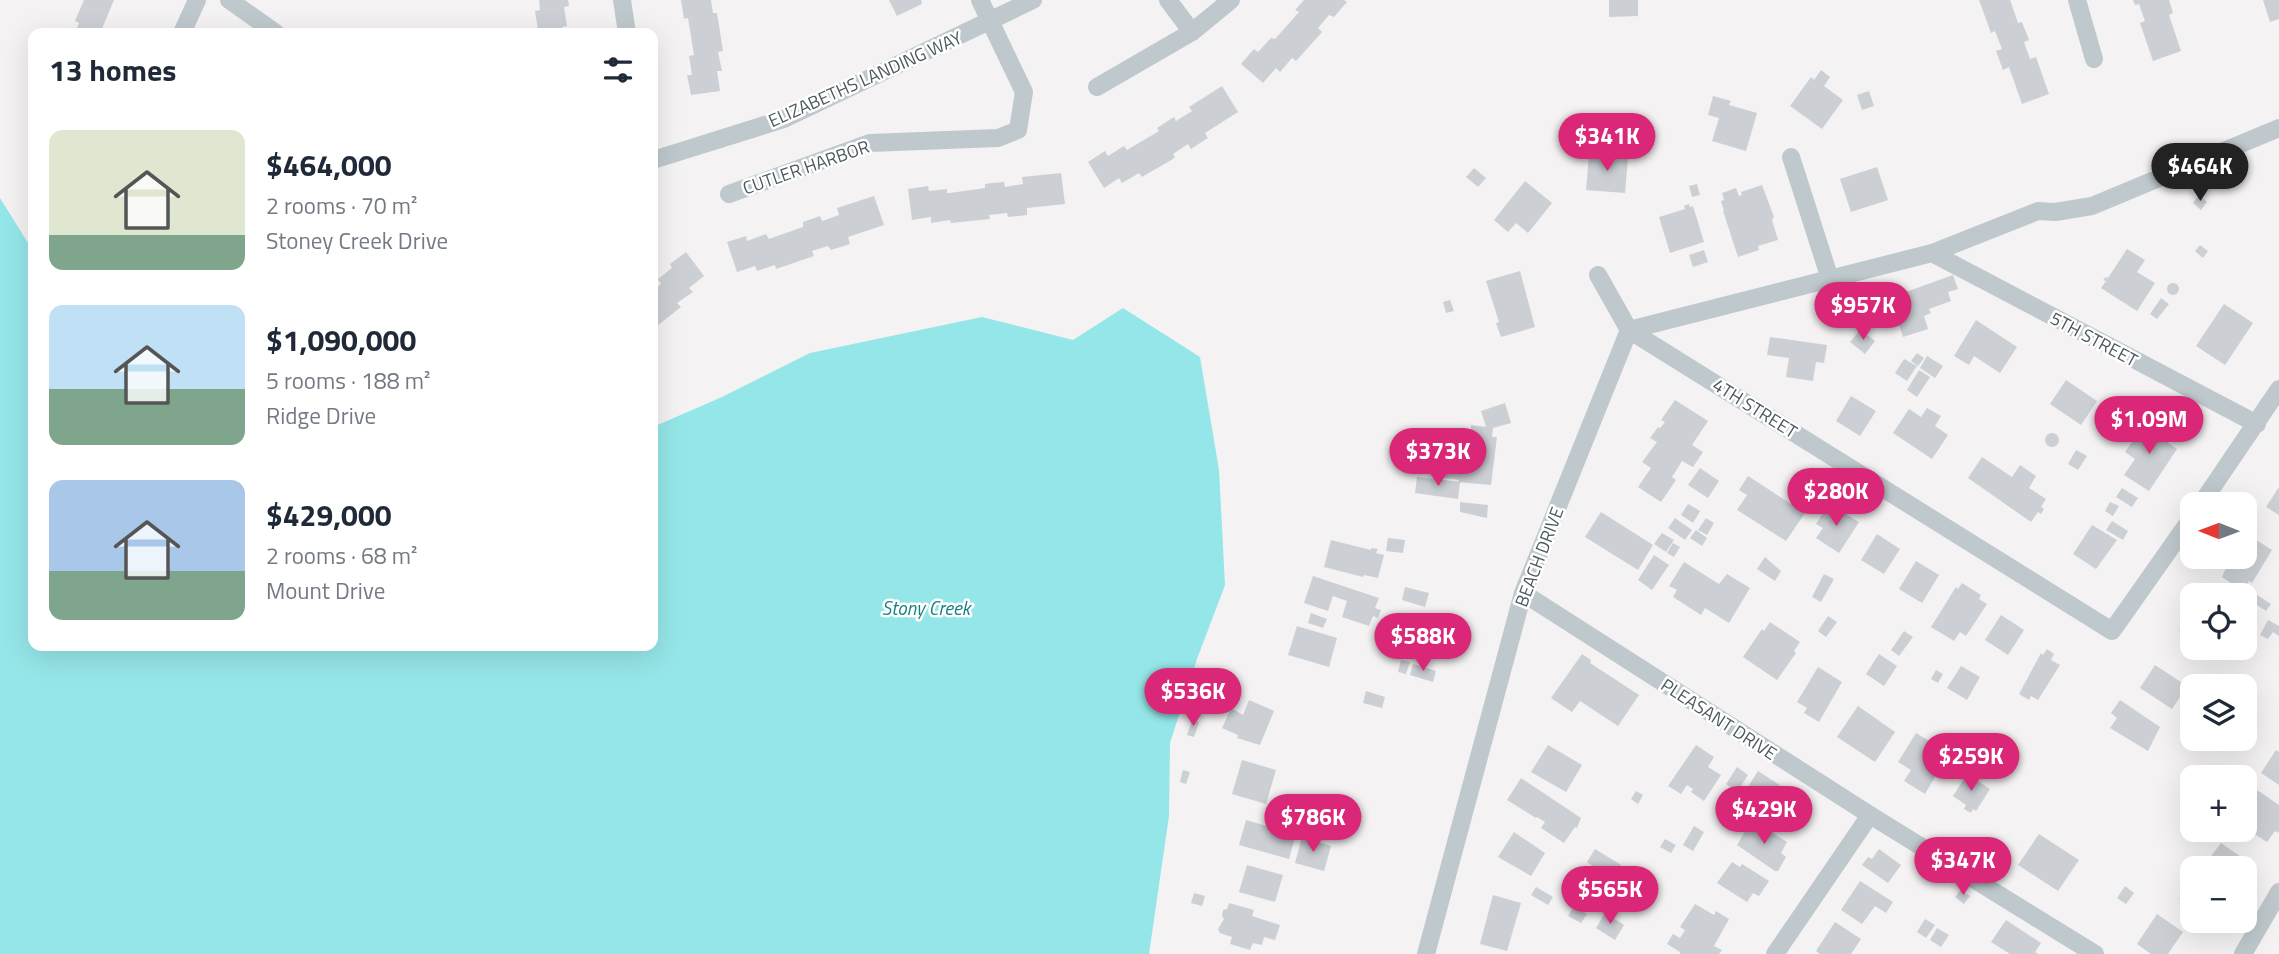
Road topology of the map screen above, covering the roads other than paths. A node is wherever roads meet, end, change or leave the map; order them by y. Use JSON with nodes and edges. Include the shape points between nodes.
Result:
{"nodes":[{"id":1,"x":197,"y":0,"type":"edge"},
{"id":2,"x":229,"y":0,"type":"edge"},
{"id":3,"x":622,"y":0,"type":"edge"},
{"id":4,"x":979,"y":0,"type":"edge"},
{"id":5,"x":1033,"y":0,"type":"edge"},
{"id":6,"x":1168,"y":0,"type":"edge"},
{"id":7,"x":1231,"y":0,"type":"edge"},
{"id":8,"x":2077,"y":0,"type":"edge"},
{"id":9,"x":990,"y":22,"type":"junction"},
{"id":10,"x":184,"y":28,"type":"edge"},
{"id":11,"x":269,"y":28,"type":"edge"},
{"id":12,"x":626,"y":28,"type":"edge"},
{"id":13,"x":1192,"y":32,"type":"junction"},
{"id":14,"x":2094,"y":59,"type":"dead end"},
{"id":15,"x":1097,"y":87,"type":"dead end"},
{"id":16,"x":2279,"y":128,"type":"edge"},
{"id":17,"x":1791,"y":157,"type":"dead end"},
{"id":18,"x":658,"y":158,"type":"edge"},
{"id":19,"x":729,"y":194,"type":"dead end"},
{"id":20,"x":1933,"y":253,"type":"junction"},
{"id":21,"x":1598,"y":275,"type":"dead end"},
{"id":22,"x":1830,"y":279,"type":"junction"},
{"id":23,"x":1629,"y":330,"type":"junction"},
{"id":24,"x":2279,"y":389,"type":"edge"},
{"id":25,"x":2256,"y":425,"type":"junction"},
{"id":26,"x":2209,"y":492,"type":"edge"},
{"id":27,"x":2180,"y":534,"type":"edge"},
{"id":28,"x":1523,"y":593,"type":"junction"},
{"id":29,"x":1870,"y":815,"type":"junction"},
{"id":30,"x":2279,"y":892,"type":"edge"},
{"id":31,"x":2076,"y":949,"type":"edge"},
{"id":32,"x":1426,"y":954,"type":"edge"},
{"id":33,"x":1775,"y":954,"type":"edge"},
{"id":34,"x":2095,"y":954,"type":"edge"},
{"id":35,"x":2243,"y":954,"type":"edge"}],
"edges":[{"from":1,"to":10,"type":"street"},
{"from":2,"to":11,"type":"street"},
{"from":3,"to":12,"type":"street"},
{"from":4,"to":9,"type":"street"},
{"from":5,"to":9,"type":"street","name":"ELIZABETHS LANDING WAY"},
{"from":6,"to":13,"type":"street"},
{"from":7,"to":13,"type":"street"},
{"from":8,"to":14,"type":"street"},
{"from":9,"to":18,"type":"street","name":"ELIZABETHS LANDING WAY","via":[[784,119]]},
{"from":9,"to":19,"type":"street","name":"CUTLER HARBOR","via":[[1024,92],[1018,130],[998,138],[870,144]]},
{"from":13,"to":15,"type":"street"},
{"from":16,"to":20,"type":"street","via":[[2092,206],[2038,211]]},
{"from":17,"to":22,"type":"street"},
{"from":20,"to":22,"type":"street"},
{"from":20,"to":25,"type":"street","name":"5TH STREET"},
{"from":21,"to":23,"type":"street","name":"4TH STREET"},
{"from":22,"to":23,"type":"street"},
{"from":23,"to":27,"type":"street","name":"4TH STREET","via":[[2112,631]]},
{"from":23,"to":28,"type":"street","name":"BEACH DRIVE"},
{"from":24,"to":25,"type":"street"},
{"from":25,"to":26,"type":"street"},
{"from":28,"to":29,"type":"street","name":"PLEASANT DRIVE"},
{"from":28,"to":32,"type":"street","name":"BEACH DRIVE"},
{"from":29,"to":31,"type":"street","name":"PLEASANT DRIVE"},
{"from":29,"to":33,"type":"street"},
{"from":30,"to":35,"type":"street"},
{"from":31,"to":34,"type":"street","name":"PLEASANT DRIVE"}]}
